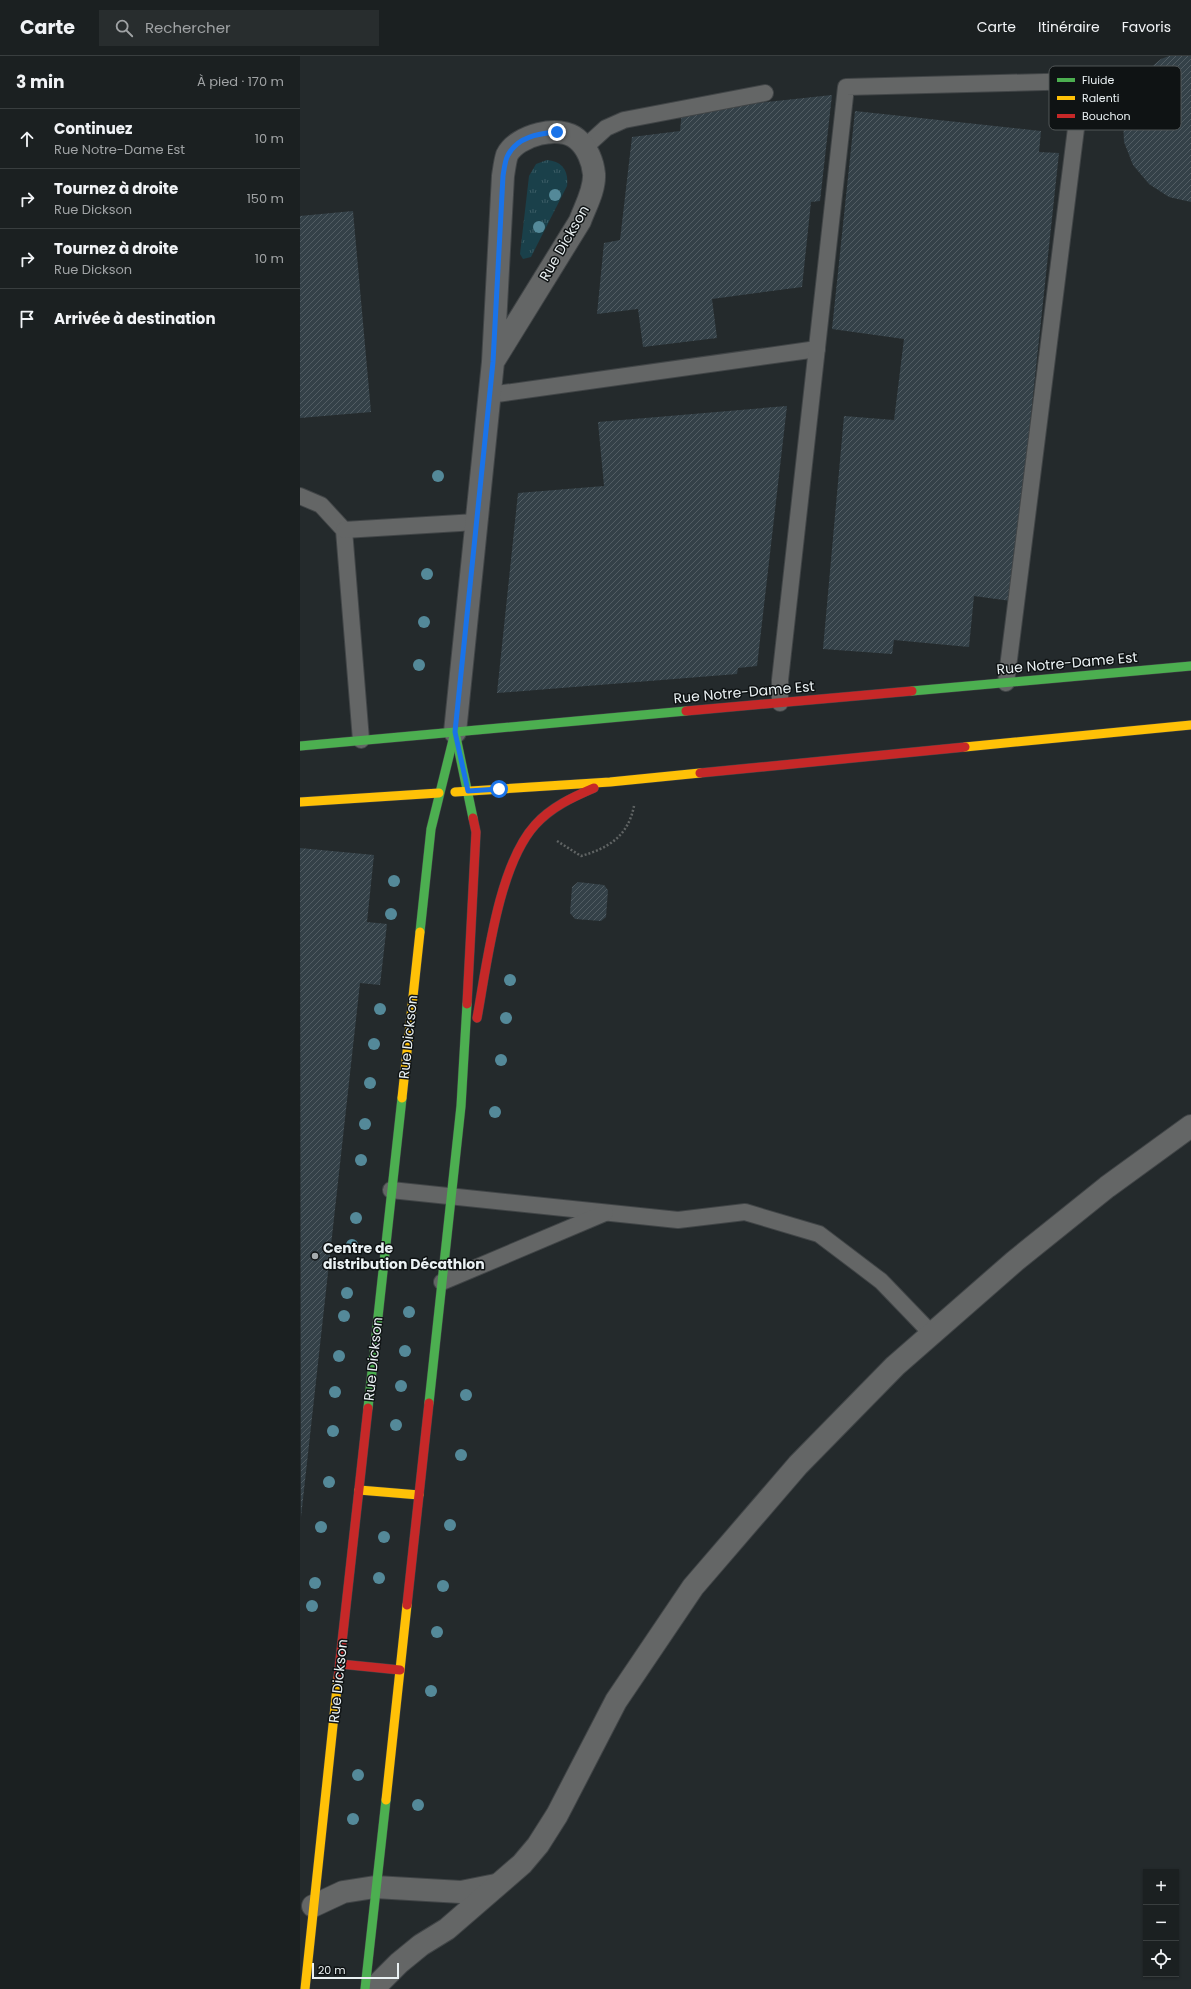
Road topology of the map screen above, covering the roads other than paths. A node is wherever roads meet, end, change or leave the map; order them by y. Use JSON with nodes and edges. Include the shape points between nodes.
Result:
{"nodes":[{"id":1,"x":1049,"y":82,"type":"edge"},
{"id":2,"x":765,"y":93,"type":"dead end"},
{"id":3,"x":1076,"y":130,"type":"edge"},
{"id":4,"x":584,"y":148,"type":"junction"},
{"id":5,"x":816,"y":348,"type":"junction"},
{"id":6,"x":493,"y":362,"type":"junction"},
{"id":7,"x":490,"y":396,"type":"junction"},
{"id":8,"x":300,"y":496,"type":"edge"},
{"id":9,"x":476,"y":522,"type":"junction"},
{"id":10,"x":344,"y":530,"type":"junction"},
{"id":11,"x":1191,"y":666,"type":"edge"},
{"id":12,"x":1006,"y":683,"type":"junction"},
{"id":13,"x":780,"y":703,"type":"junction"},
{"id":14,"x":1191,"y":725,"type":"edge"},
{"id":15,"x":455,"y":732,"type":"junction"},
{"id":16,"x":361,"y":740,"type":"junction"},
{"id":17,"x":300,"y":746,"type":"edge"},
{"id":18,"x":610,"y":782,"type":"junction"},
{"id":19,"x":468,"y":791,"type":"junction"},
{"id":20,"x":439,"y":793,"type":"junction"},
{"id":21,"x":300,"y":802,"type":"edge"},
{"id":22,"x":461,"y":1106,"type":"junction"},
{"id":23,"x":1191,"y":1126,"type":"edge"},
{"id":24,"x":391,"y":1190,"type":"junction"},
{"id":25,"x":452,"y":1196,"type":"junction"},
{"id":26,"x":605,"y":1213,"type":"junction"},
{"id":27,"x":442,"y":1282,"type":"junction"},
{"id":28,"x":932,"y":1334,"type":"junction"},
{"id":29,"x":359,"y":1490,"type":"junction"},
{"id":30,"x":419,"y":1495,"type":"junction"},
{"id":31,"x":340,"y":1664,"type":"junction"},
{"id":32,"x":400,"y":1670,"type":"junction"},
{"id":33,"x":497,"y":1885,"type":"junction"},
{"id":34,"x":375,"y":1887,"type":"junction"},
{"id":35,"x":313,"y":1906,"type":"junction"},
{"id":36,"x":305,"y":1989,"type":"edge"},
{"id":37,"x":365,"y":1989,"type":"edge"},
{"id":38,"x":373,"y":1989,"type":"edge"}],
"edges":[{"from":1,"to":5,"type":"lane","via":[[846,87]]},
{"from":2,"to":4,"type":"lane","via":[[624,120],[606,128]]},
{"from":3,"to":12,"type":"lane"},
{"from":4,"to":6,"type":"street","name":"Rue Dickson","via":[[589,154],[594,175],[590,197],[580,221]]},
{"from":4,"to":6,"type":"street","name":"Rue Dickson","via":[[577,138],[557,132],[537,134],[520,141],[507,155],[503,176]]},
{"from":5,"to":7,"type":"lane"},
{"from":5,"to":13,"type":"lane","via":[[780,680]]},
{"from":6,"to":7,"type":"street","name":"Rue Dickson"},
{"from":7,"to":9,"type":"street","name":"Rue Dickson"},
{"from":8,"to":10,"type":"lane","via":[[321,505]]},
{"from":9,"to":10,"type":"lane"},
{"from":9,"to":15,"type":"street","name":"Rue Dickson"},
{"from":10,"to":16,"type":"lane"},
{"from":11,"to":12,"type":"main road","name":"Rue Notre-Dame Est"},
{"from":12,"to":13,"type":"main road","name":"Rue Notre-Dame Est"},
{"from":13,"to":15,"type":"main road","name":"Rue Notre-Dame Est"},
{"from":14,"to":18,"type":"main road"},
{"from":15,"to":16,"type":"main road","name":"Rue Notre-Dame Est"},
{"from":15,"to":19,"type":"main road","name":"Rue Dickson"},
{"from":15,"to":20,"type":"main road","name":"Rue Dickson"},
{"from":16,"to":17,"type":"main road","name":"Rue Notre-Dame Est"},
{"from":18,"to":19,"type":"main road"},
{"from":18,"to":22,"type":"main road","via":[[564,801],[548,813],[536,824],[514,862],[497,914]]},
{"from":19,"to":20,"type":"main road"},
{"from":19,"to":22,"type":"main road","name":"Rue Dickson","via":[[476,832]]},
{"from":20,"to":21,"type":"main road"},
{"from":20,"to":24,"type":"main road","name":"Rue Dickson","via":[[431,829]]},
{"from":22,"to":25,"type":"main road","name":"Rue Dickson"},
{"from":23,"to":28,"type":"street","via":[[1107,1187],[1015,1261]]},
{"from":24,"to":25,"type":"lane"},
{"from":24,"to":29,"type":"main road","name":"Rue Dickson"},
{"from":25,"to":26,"type":"lane"},
{"from":25,"to":27,"type":"main road","name":"Rue Dickson"},
{"from":26,"to":27,"type":"lane"},
{"from":26,"to":28,"type":"lane","via":[[678,1220],[745,1212],[819,1234],[881,1281]]},
{"from":27,"to":30,"type":"main road","name":"Rue Dickson"},
{"from":28,"to":33,"type":"street","via":[[895,1366],[798,1465],[693,1586],[616,1701],[557,1815],[538,1845],[522,1864]]},
{"from":29,"to":30,"type":"main road"},
{"from":29,"to":31,"type":"main road","name":"Rue Dickson"},
{"from":30,"to":32,"type":"main road","name":"Rue Dickson"},
{"from":31,"to":32,"type":"main road"},
{"from":31,"to":35,"type":"main road","name":"Rue Dickson"},
{"from":32,"to":34,"type":"main road","name":"Rue Dickson"},
{"from":33,"to":34,"type":"street","via":[[461,1892]]},
{"from":33,"to":38,"type":"street","via":[[447,1929],[415,1950]]},
{"from":34,"to":35,"type":"street","via":[[342,1892]]},
{"from":34,"to":37,"type":"main road","name":"Rue Dickson"},
{"from":35,"to":36,"type":"main road","name":"Rue Dickson"}]}
